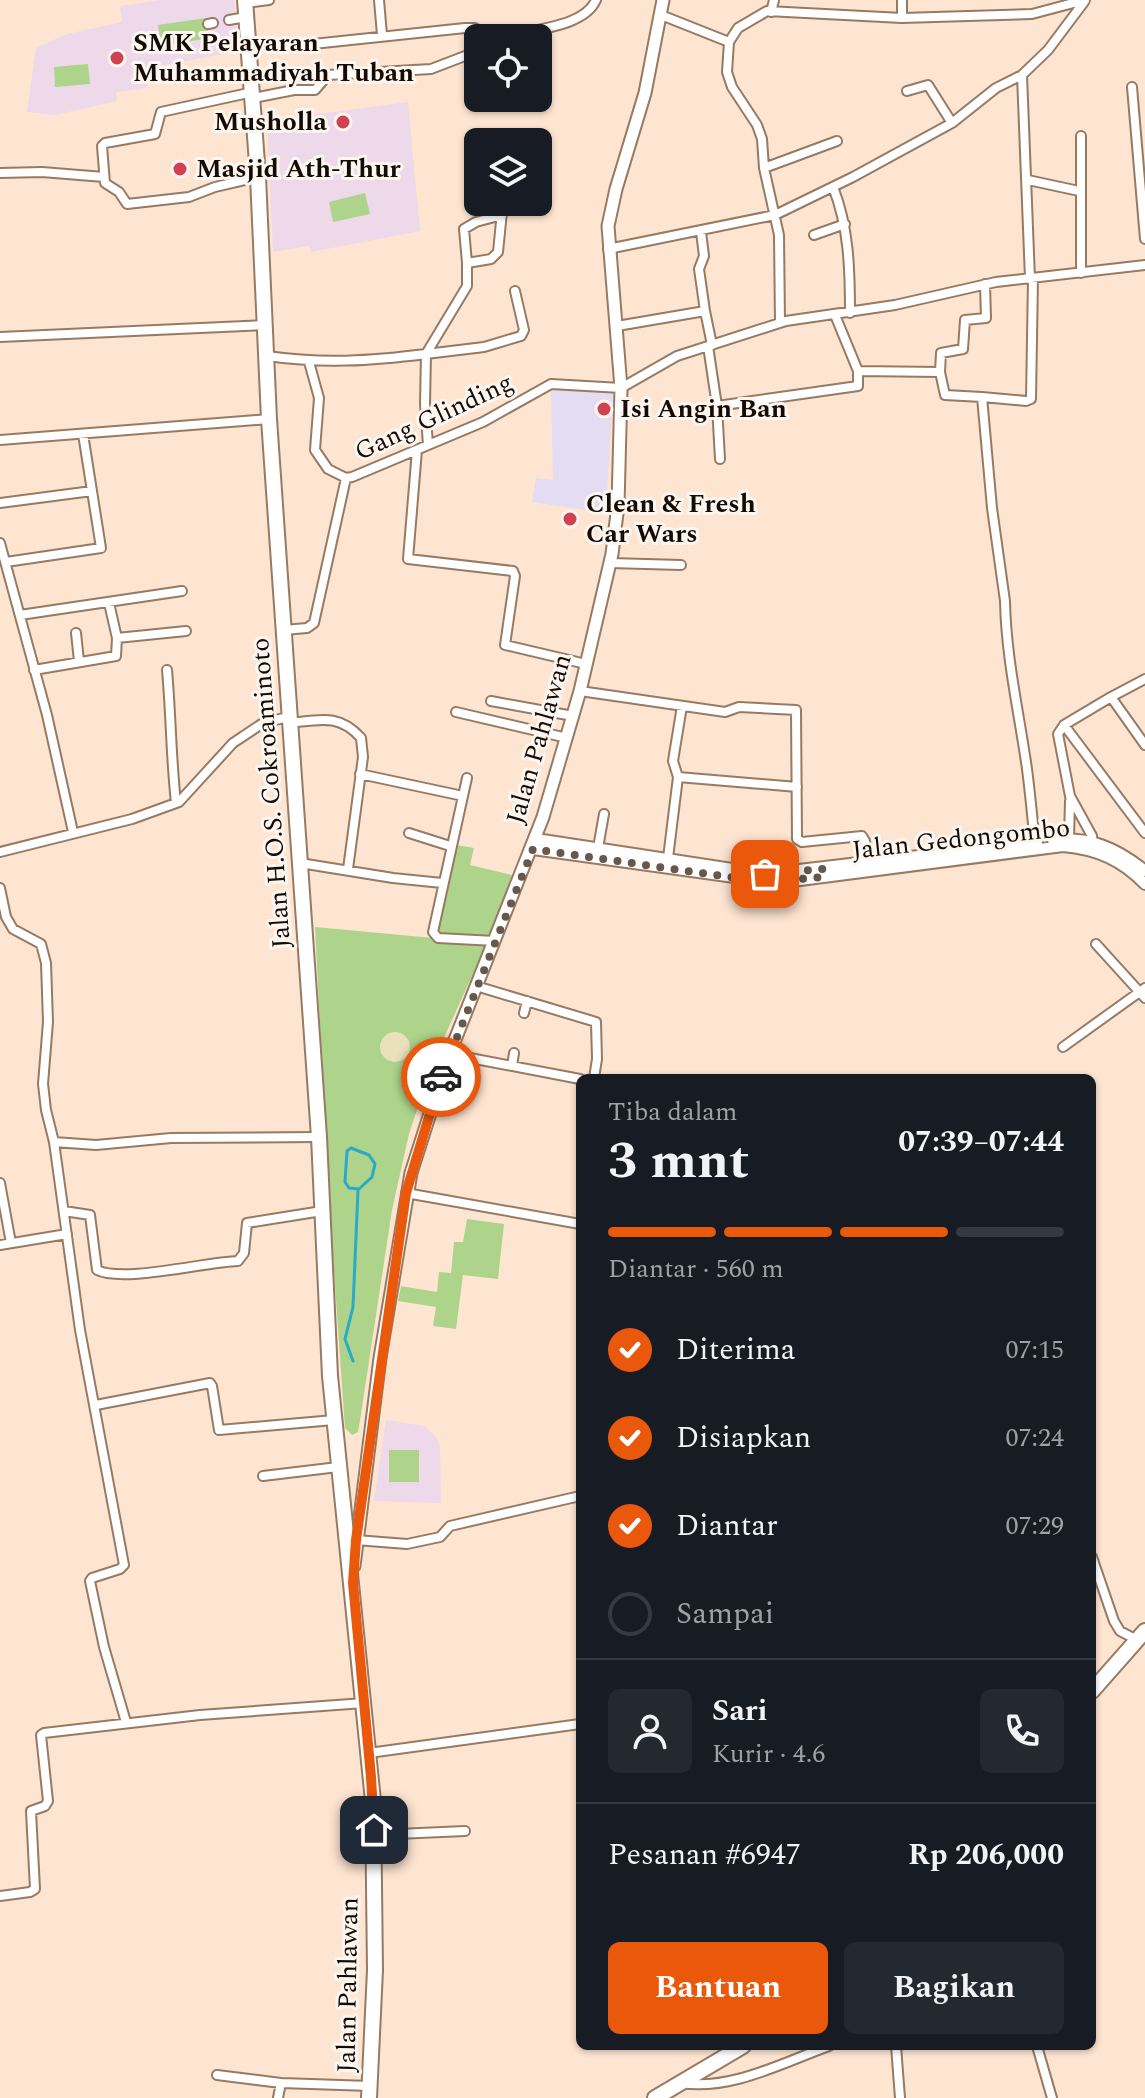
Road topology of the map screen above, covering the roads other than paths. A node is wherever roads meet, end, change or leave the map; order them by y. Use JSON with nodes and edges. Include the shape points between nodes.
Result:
{"nodes":[{"id":1,"x":269,"y":0,"type":"edge"},
{"id":2,"x":379,"y":0,"type":"edge"},
{"id":3,"x":596,"y":0,"type":"edge"},
{"id":4,"x":663,"y":0,"type":"edge"},
{"id":5,"x":774,"y":0,"type":"edge"},
{"id":6,"x":902,"y":0,"type":"edge"},
{"id":7,"x":1084,"y":1,"type":"edge"},
{"id":8,"x":245,"y":7,"type":"edge"},
{"id":9,"x":771,"y":12,"type":"junction"},
{"id":10,"x":661,"y":15,"type":"junction"},
{"id":11,"x":902,"y":18,"type":"junction"},
{"id":12,"x":229,"y":20,"type":"dead end"},
{"id":13,"x":552,"y":26,"type":"edge"},
{"id":14,"x":464,"y":28,"type":"edge"},
{"id":15,"x":382,"y":35,"type":"junction"},
{"id":16,"x":729,"y":42,"type":"junction"},
{"id":17,"x":313,"y":44,"type":"dead end"},
{"id":18,"x":464,"y":56,"type":"edge"},
{"id":19,"x":1022,"y":75,"type":"junction"},
{"id":20,"x":1132,"y":87,"type":"dead end"},
{"id":21,"x":907,"y":91,"type":"dead end"},
{"id":22,"x":253,"y":95,"type":"junction"},
{"id":23,"x":952,"y":123,"type":"junction"},
{"id":24,"x":1081,"y":136,"type":"dead end"},
{"id":25,"x":837,"y":141,"type":"dead end"},
{"id":26,"x":764,"y":168,"type":"junction"},
{"id":27,"x":0,"y":173,"type":"edge"},
{"id":28,"x":104,"y":177,"type":"junction"},
{"id":29,"x":258,"y":177,"type":"junction"},
{"id":30,"x":1028,"y":180,"type":"junction"},
{"id":31,"x":833,"y":187,"type":"junction"},
{"id":32,"x":1079,"y":191,"type":"junction"},
{"id":33,"x":775,"y":215,"type":"junction"},
{"id":34,"x":498,"y":216,"type":"edge"},
{"id":35,"x":502,"y":216,"type":"edge"},
{"id":36,"x":845,"y":224,"type":"junction"},
{"id":37,"x":701,"y":232,"type":"junction"},
{"id":38,"x":814,"y":235,"type":"dead end"},
{"id":39,"x":1145,"y":239,"type":"edge"},
{"id":40,"x":608,"y":249,"type":"junction"},
{"id":41,"x":467,"y":263,"type":"junction"},
{"id":42,"x":1145,"y":265,"type":"edge"},
{"id":43,"x":1081,"y":273,"type":"junction"},
{"id":44,"x":1032,"y":279,"type":"junction"},
{"id":45,"x":985,"y":284,"type":"junction"},
{"id":46,"x":515,"y":291,"type":"dead end"},
{"id":47,"x":705,"y":311,"type":"junction"},
{"id":48,"x":850,"y":313,"type":"junction"},
{"id":49,"x":835,"y":315,"type":"junction"},
{"id":50,"x":780,"y":323,"type":"junction"},
{"id":51,"x":265,"y":325,"type":"junction"},
{"id":52,"x":617,"y":326,"type":"junction"},
{"id":53,"x":0,"y":337,"type":"edge"},
{"id":54,"x":710,"y":345,"type":"junction"},
{"id":55,"x":426,"y":354,"type":"junction"},
{"id":56,"x":267,"y":356,"type":"junction"},
{"id":57,"x":309,"y":362,"type":"junction"},
{"id":58,"x":858,"y":371,"type":"junction"},
{"id":59,"x":940,"y":372,"type":"junction"},
{"id":60,"x":621,"y":388,"type":"junction"},
{"id":61,"x":982,"y":397,"type":"junction"},
{"id":62,"x":717,"y":406,"type":"junction"},
{"id":63,"x":269,"y":419,"type":"junction"},
{"id":64,"x":83,"y":434,"type":"junction"},
{"id":65,"x":0,"y":440,"type":"edge"},
{"id":66,"x":428,"y":445,"type":"junction"},
{"id":67,"x":417,"y":450,"type":"junction"},
{"id":68,"x":720,"y":459,"type":"dead end"},
{"id":69,"x":346,"y":478,"type":"junction"},
{"id":70,"x":92,"y":491,"type":"junction"},
{"id":71,"x":0,"y":503,"type":"edge"},
{"id":72,"x":0,"y":543,"type":"edge"},
{"id":73,"x":6,"y":562,"type":"junction"},
{"id":74,"x":610,"y":563,"type":"junction"},
{"id":75,"x":681,"y":565,"type":"dead end"},
{"id":76,"x":182,"y":591,"type":"dead end"},
{"id":77,"x":109,"y":603,"type":"junction"},
{"id":78,"x":20,"y":615,"type":"junction"},
{"id":79,"x":284,"y":630,"type":"junction"},
{"id":80,"x":186,"y":631,"type":"dead end"},
{"id":81,"x":76,"y":633,"type":"dead end"},
{"id":82,"x":117,"y":638,"type":"junction"},
{"id":83,"x":79,"y":661,"type":"junction"},
{"id":84,"x":586,"y":664,"type":"junction"},
{"id":85,"x":34,"y":670,"type":"junction"},
{"id":86,"x":167,"y":670,"type":"dead end"},
{"id":87,"x":1145,"y":679,"type":"edge"},
{"id":88,"x":580,"y":691,"type":"junction"},
{"id":89,"x":1111,"y":697,"type":"junction"},
{"id":90,"x":491,"y":701,"type":"dead end"},
{"id":91,"x":682,"y":706,"type":"junction"},
{"id":92,"x":456,"y":712,"type":"dead end"},
{"id":93,"x":573,"y":716,"type":"junction"},
{"id":94,"x":288,"y":720,"type":"junction"},
{"id":95,"x":1064,"y":725,"type":"junction"},
{"id":96,"x":567,"y":738,"type":"junction"},
{"id":97,"x":1145,"y":745,"type":"edge"},
{"id":98,"x":360,"y":774,"type":"junction"},
{"id":99,"x":678,"y":777,"type":"junction"},
{"id":100,"x":467,"y":778,"type":"dead end"},
{"id":101,"x":797,"y":787,"type":"junction"},
{"id":102,"x":463,"y":796,"type":"junction"},
{"id":103,"x":1070,"y":796,"type":"junction"},
{"id":104,"x":176,"y":803,"type":"junction"},
{"id":105,"x":604,"y":814,"type":"dead end"},
{"id":106,"x":73,"y":832,"type":"junction"},
{"id":107,"x":409,"y":833,"type":"dead end"},
{"id":108,"x":1145,"y":833,"type":"edge"},
{"id":109,"x":1069,"y":838,"type":"junction"},
{"id":110,"x":1035,"y":843,"type":"junction"},
{"id":111,"x":534,"y":844,"type":"junction"},
{"id":112,"x":450,"y":846,"type":"junction"},
{"id":113,"x":1093,"y":846,"type":"junction"},
{"id":114,"x":598,"y":848,"type":"junction"},
{"id":115,"x":0,"y":852,"type":"edge"},
{"id":116,"x":668,"y":858,"type":"junction"},
{"id":117,"x":300,"y":863,"type":"junction"},
{"id":118,"x":868,"y":863,"type":"junction"},
{"id":119,"x":348,"y":869,"type":"junction"},
{"id":120,"x":1145,"y":871,"type":"edge"},
{"id":121,"x":823,"y":873,"type":"junction"},
{"id":122,"x":442,"y":883,"type":"junction"},
{"id":123,"x":1145,"y":884,"type":"edge"},
{"id":124,"x":0,"y":888,"type":"edge"},
{"id":125,"x":495,"y":941,"type":"junction"},
{"id":126,"x":1096,"y":944,"type":"dead end"},
{"id":127,"x":476,"y":986,"type":"junction"},
{"id":128,"x":1143,"y":993,"type":"edge"},
{"id":129,"x":527,"y":1001,"type":"junction"},
{"id":130,"x":524,"y":1013,"type":"dead end"},
{"id":131,"x":1063,"y":1047,"type":"dead end"},
{"id":132,"x":514,"y":1053,"type":"dead end"},
{"id":133,"x":449,"y":1054,"type":"junction"},
{"id":134,"x":512,"y":1066,"type":"junction"},
{"id":135,"x":595,"y":1074,"type":"edge"},
{"id":136,"x":576,"y":1078,"type":"edge"},
{"id":137,"x":319,"y":1137,"type":"junction"},
{"id":138,"x":54,"y":1142,"type":"junction"},
{"id":139,"x":0,"y":1183,"type":"edge"},
{"id":140,"x":406,"y":1193,"type":"junction"},
{"id":141,"x":64,"y":1211,"type":"junction"},
{"id":142,"x":322,"y":1211,"type":"junction"},
{"id":143,"x":576,"y":1223,"type":"edge"},
{"id":144,"x":67,"y":1234,"type":"junction"},
{"id":145,"x":11,"y":1243,"type":"junction"},
{"id":146,"x":0,"y":1245,"type":"edge"},
{"id":147,"x":96,"y":1405,"type":"junction"},
{"id":148,"x":334,"y":1420,"type":"junction"},
{"id":149,"x":338,"y":1467,"type":"junction"},
{"id":150,"x":263,"y":1476,"type":"dead end"},
{"id":151,"x":576,"y":1497,"type":"edge"},
{"id":152,"x":356,"y":1540,"type":"junction"},
{"id":153,"x":1096,"y":1569,"type":"edge"},
{"id":154,"x":353,"y":1583,"type":"junction"},
{"id":155,"x":1141,"y":1635,"type":"edge"},
{"id":156,"x":1096,"y":1686,"type":"edge"},
{"id":157,"x":364,"y":1703,"type":"junction"},
{"id":158,"x":126,"y":1722,"type":"junction"},
{"id":159,"x":576,"y":1725,"type":"edge"},
{"id":160,"x":369,"y":1753,"type":"junction"},
{"id":161,"x":465,"y":1831,"type":"dead end"},
{"id":162,"x":374,"y":1835,"type":"junction"},
{"id":163,"x":0,"y":1896,"type":"edge"},
{"id":164,"x":736,"y":2050,"type":"edge"},
{"id":165,"x":818,"y":2050,"type":"edge"},
{"id":166,"x":896,"y":2050,"type":"edge"},
{"id":167,"x":1038,"y":2050,"type":"edge"},
{"id":168,"x":217,"y":2075,"type":"dead end"},
{"id":169,"x":281,"y":2083,"type":"junction"},
{"id":170,"x":681,"y":2083,"type":"junction"},
{"id":171,"x":369,"y":2092,"type":"edge"},
{"id":172,"x":278,"y":2098,"type":"edge"},
{"id":173,"x":655,"y":2098,"type":"edge"},
{"id":174,"x":900,"y":2098,"type":"edge"},
{"id":175,"x":1052,"y":2098,"type":"edge"}],
"edges":[{"from":1,"to":8,"type":"street"},
{"from":2,"to":15,"type":"street"},
{"from":3,"to":13,"type":"street","via":[[579,19]]},
{"from":4,"to":10,"type":"main road","name":"Jalan Pahlawan"},
{"from":5,"to":9,"type":"street"},
{"from":6,"to":11,"type":"street"},
{"from":7,"to":11,"type":"street","via":[[1032,14]]},
{"from":7,"to":19,"type":"street"},
{"from":8,"to":12,"type":"street"},
{"from":8,"to":22,"type":"highway","name":"Jalan H.O.S. Cokroaminoto"},
{"from":9,"to":11,"type":"street"},
{"from":9,"to":16,"type":"street","via":[[749,19]]},
{"from":10,"to":16,"type":"street"},
{"from":10,"to":40,"type":"main road","name":"Jalan Pahlawan","via":[[645,93],[611,208]]},
{"from":14,"to":15,"type":"street"},
{"from":15,"to":17,"type":"street"},
{"from":16,"to":26,"type":"street","via":[[728,79],[759,131]]},
{"from":18,"to":22,"type":"street","via":[[431,69],[328,75],[315,90]]},
{"from":19,"to":23,"type":"street"},
{"from":19,"to":30,"type":"street"},
{"from":20,"to":39,"type":"street"},
{"from":21,"to":23,"type":"street","via":[[928,85]]},
{"from":22,"to":28,"type":"street","via":[[162,111],[155,134],[103,144]]},
{"from":22,"to":29,"type":"highway","name":"Jalan H.O.S. Cokroaminoto"},
{"from":23,"to":31,"type":"street"},
{"from":24,"to":32,"type":"street"},
{"from":25,"to":26,"type":"street"},
{"from":26,"to":33,"type":"street"},
{"from":27,"to":28,"type":"street"},
{"from":28,"to":29,"type":"street","via":[[127,204],[189,197]]},
{"from":29,"to":51,"type":"highway","name":"Jalan H.O.S. Cokroaminoto"},
{"from":30,"to":32,"type":"street"},
{"from":30,"to":44,"type":"street"},
{"from":31,"to":33,"type":"street"},
{"from":31,"to":36,"type":"street"},
{"from":32,"to":43,"type":"street"},
{"from":33,"to":37,"type":"street"},
{"from":33,"to":50,"type":"street"},
{"from":34,"to":41,"type":"street","via":[[464,229]]},
{"from":35,"to":41,"type":"street","via":[[497,254]]},
{"from":36,"to":38,"type":"street"},
{"from":36,"to":48,"type":"street"},
{"from":37,"to":40,"type":"street"},
{"from":37,"to":47,"type":"street"},
{"from":40,"to":52,"type":"main road","name":"Jalan Pahlawan"},
{"from":41,"to":55,"type":"street","via":[[467,286]]},
{"from":42,"to":43,"type":"street"},
{"from":43,"to":44,"type":"street"},
{"from":44,"to":45,"type":"street"},
{"from":44,"to":61,"type":"street","via":[[1031,399]]},
{"from":45,"to":48,"type":"street"},
{"from":45,"to":59,"type":"street","via":[[986,318],[965,320],[963,348],[941,353]]},
{"from":46,"to":55,"type":"street","via":[[521,336]]},
{"from":47,"to":52,"type":"street"},
{"from":47,"to":54,"type":"street"},
{"from":48,"to":49,"type":"street"},
{"from":49,"to":50,"type":"street"},
{"from":49,"to":58,"type":"street"},
{"from":50,"to":54,"type":"street"},
{"from":51,"to":53,"type":"street"},
{"from":51,"to":56,"type":"highway","name":"Jalan H.O.S. Cokroaminoto"},
{"from":52,"to":60,"type":"main road","name":"Jalan Pahlawan"},
{"from":54,"to":60,"type":"street","via":[[670,359]]},
{"from":54,"to":62,"type":"street"},
{"from":55,"to":57,"type":"street"},
{"from":55,"to":66,"type":"street"},
{"from":56,"to":57,"type":"street"},
{"from":56,"to":63,"type":"highway","name":"Jalan H.O.S. Cokroaminoto"},
{"from":57,"to":69,"type":"street","name":"Gang Glinding","via":[[319,398],[315,450],[328,469]]},
{"from":58,"to":59,"type":"street"},
{"from":58,"to":62,"type":"street","via":[[860,383],[854,387]]},
{"from":59,"to":61,"type":"street","via":[[945,395]]},
{"from":60,"to":66,"type":"street","name":"Gang Glinding","via":[[551,384]]},
{"from":60,"to":74,"type":"main road","name":"Jalan Pahlawan","via":[[618,505]]},
{"from":61,"to":110,"type":"street","via":[[1006,642]]},
{"from":62,"to":68,"type":"street"},
{"from":63,"to":64,"type":"street"},
{"from":63,"to":79,"type":"highway","name":"Jalan H.O.S. Cokroaminoto"},
{"from":64,"to":65,"type":"street"},
{"from":64,"to":70,"type":"street"},
{"from":66,"to":67,"type":"street","name":"Gang Glinding"},
{"from":67,"to":69,"type":"street","name":"Gang Glinding"},
{"from":67,"to":84,"type":"street","via":[[408,559],[513,571],[505,645]]},
{"from":69,"to":79,"type":"street","via":[[314,623]]},
{"from":70,"to":71,"type":"street"},
{"from":70,"to":73,"type":"street","via":[[101,548]]},
{"from":72,"to":73,"type":"street"},
{"from":73,"to":78,"type":"street"},
{"from":74,"to":75,"type":"street"},
{"from":74,"to":84,"type":"main road","name":"Jalan Pahlawan"},
{"from":76,"to":77,"type":"street"},
{"from":77,"to":78,"type":"street"},
{"from":77,"to":82,"type":"street"},
{"from":78,"to":85,"type":"street"},
{"from":79,"to":94,"type":"highway","name":"Jalan H.O.S. Cokroaminoto"},
{"from":80,"to":82,"type":"street"},
{"from":81,"to":83,"type":"street"},
{"from":82,"to":83,"type":"street","via":[[116,656]]},
{"from":83,"to":85,"type":"street"},
{"from":84,"to":88,"type":"main road","name":"Jalan Pahlawan"},
{"from":85,"to":106,"type":"street"},
{"from":86,"to":104,"type":"street"},
{"from":87,"to":89,"type":"street"},
{"from":88,"to":91,"type":"street"},
{"from":88,"to":93,"type":"main road","name":"Jalan Pahlawan"},
{"from":89,"to":95,"type":"street"},
{"from":89,"to":97,"type":"street"},
{"from":90,"to":93,"type":"street"},
{"from":91,"to":99,"type":"street","via":[[673,761]]},
{"from":91,"to":101,"type":"street","via":[[725,712],[739,707],[796,710]]},
{"from":92,"to":96,"type":"street"},
{"from":93,"to":96,"type":"main road","name":"Jalan Pahlawan"},
{"from":94,"to":98,"type":"street","via":[[334,719],[346,725],[361,738]]},
{"from":94,"to":104,"type":"street","via":[[273,718],[233,743]]},
{"from":94,"to":117,"type":"highway","name":"Jalan H.O.S. Cokroaminoto"},
{"from":95,"to":103,"type":"street","via":[[1058,738]]},
{"from":95,"to":108,"type":"street"},
{"from":96,"to":111,"type":"main road","name":"Jalan Pahlawan"},
{"from":98,"to":102,"type":"street"},
{"from":98,"to":119,"type":"street"},
{"from":99,"to":101,"type":"street"},
{"from":99,"to":116,"type":"street"},
{"from":100,"to":102,"type":"street"},
{"from":101,"to":118,"type":"street","via":[[798,841],[862,836]]},
{"from":102,"to":112,"type":"street"},
{"from":103,"to":109,"type":"street"},
{"from":103,"to":113,"type":"street"},
{"from":104,"to":106,"type":"street"},
{"from":105,"to":114,"type":"street"},
{"from":106,"to":115,"type":"street"},
{"from":107,"to":112,"type":"street"},
{"from":109,"to":110,"type":"street","name":"Jalan Gedongombo"},
{"from":109,"to":113,"type":"street","name":"Jalan Gedongombo"},
{"from":110,"to":118,"type":"street","name":"Jalan Gedongombo"},
{"from":111,"to":114,"type":"street","name":"Jalan Gedongombo"},
{"from":111,"to":121,"type":"street","name":"Jalan Gedongombo","via":[[764,882]]},
{"from":111,"to":125,"type":"main road","name":"Jalan Pahlawan"},
{"from":112,"to":122,"type":"street"},
{"from":113,"to":120,"type":"street","name":"Jalan Gedongombo","via":[[1120,853]]},
{"from":113,"to":121,"type":"street","name":"Jalan Gedongombo"},
{"from":113,"to":123,"type":"street","name":"Jalan Gedongombo"},
{"from":114,"to":116,"type":"street","name":"Jalan Gedongombo"},
{"from":116,"to":121,"type":"street","name":"Jalan Gedongombo","via":[[765,874]]},
{"from":117,"to":119,"type":"street"},
{"from":117,"to":137,"type":"highway","name":"Jalan H.O.S. Cokroaminoto"},
{"from":118,"to":121,"type":"street","name":"Jalan Gedongombo"},
{"from":119,"to":122,"type":"street"},
{"from":122,"to":125,"type":"street","via":[[433,927],[436,938]]},
{"from":124,"to":138,"type":"street","via":[[10,925],[41,944],[46,963],[43,1084]]},
{"from":125,"to":127,"type":"main road","name":"Jalan Pahlawan"},
{"from":126,"to":128,"type":"street"},
{"from":127,"to":129,"type":"street"},
{"from":127,"to":133,"type":"main road","name":"Jalan Pahlawan"},
{"from":128,"to":131,"type":"street"},
{"from":129,"to":130,"type":"street"},
{"from":129,"to":135,"type":"street","via":[[596,1022]]},
{"from":132,"to":134,"type":"street"},
{"from":133,"to":134,"type":"street"},
{"from":133,"to":140,"type":"main road","name":"Jalan Pahlawan"},
{"from":134,"to":136,"type":"street"},
{"from":137,"to":138,"type":"street"},
{"from":137,"to":142,"type":"highway","name":"Jalan H.O.S. Cokroaminoto"},
{"from":138,"to":141,"type":"street"},
{"from":139,"to":145,"type":"street"},
{"from":140,"to":143,"type":"street"},
{"from":140,"to":152,"type":"main road","name":"Jalan Pahlawan"},
{"from":141,"to":142,"type":"street","via":[[91,1217],[97,1270],[104,1273],[238,1261],[248,1222]]},
{"from":141,"to":144,"type":"street"},
{"from":142,"to":148,"type":"highway","name":"Jalan H.O.S. Cokroaminoto"},
{"from":144,"to":145,"type":"street"},
{"from":144,"to":147,"type":"street"},
{"from":145,"to":146,"type":"street"},
{"from":147,"to":148,"type":"street","via":[[210,1383],[219,1430]]},
{"from":147,"to":158,"type":"street","via":[[124,1565],[90,1581]]},
{"from":148,"to":149,"type":"highway","name":"Jalan H.O.S. Cokroaminoto"},
{"from":149,"to":150,"type":"street"},
{"from":149,"to":154,"type":"highway","name":"Jalan H.O.S. Cokroaminoto"},
{"from":151,"to":152,"type":"street","via":[[450,1526],[438,1538],[407,1544]]},
{"from":152,"to":154,"type":"main road","name":"Jalan Pahlawan"},
{"from":153,"to":155,"type":"street","via":[[1120,1631]]},
{"from":154,"to":157,"type":"highway","name":"Jalan Pahlawan"},
{"from":155,"to":156,"type":"highway"},
{"from":157,"to":158,"type":"street"},
{"from":157,"to":160,"type":"highway","name":"Jalan Pahlawan"},
{"from":158,"to":163,"type":"street","via":[[41,1735],[48,1801],[31,1811],[35,1889]]},
{"from":159,"to":160,"type":"street"},
{"from":160,"to":162,"type":"highway","name":"Jalan Pahlawan"},
{"from":161,"to":162,"type":"street"},
{"from":162,"to":171,"type":"highway","name":"Jalan Pahlawan"},
{"from":164,"to":170,"type":"highway"},
{"from":165,"to":170,"type":"street","via":[[726,2082]]},
{"from":166,"to":174,"type":"street"},
{"from":167,"to":175,"type":"street"},
{"from":168,"to":169,"type":"street"},
{"from":169,"to":171,"type":"street"},
{"from":169,"to":172,"type":"street"},
{"from":170,"to":173,"type":"highway"}]}
